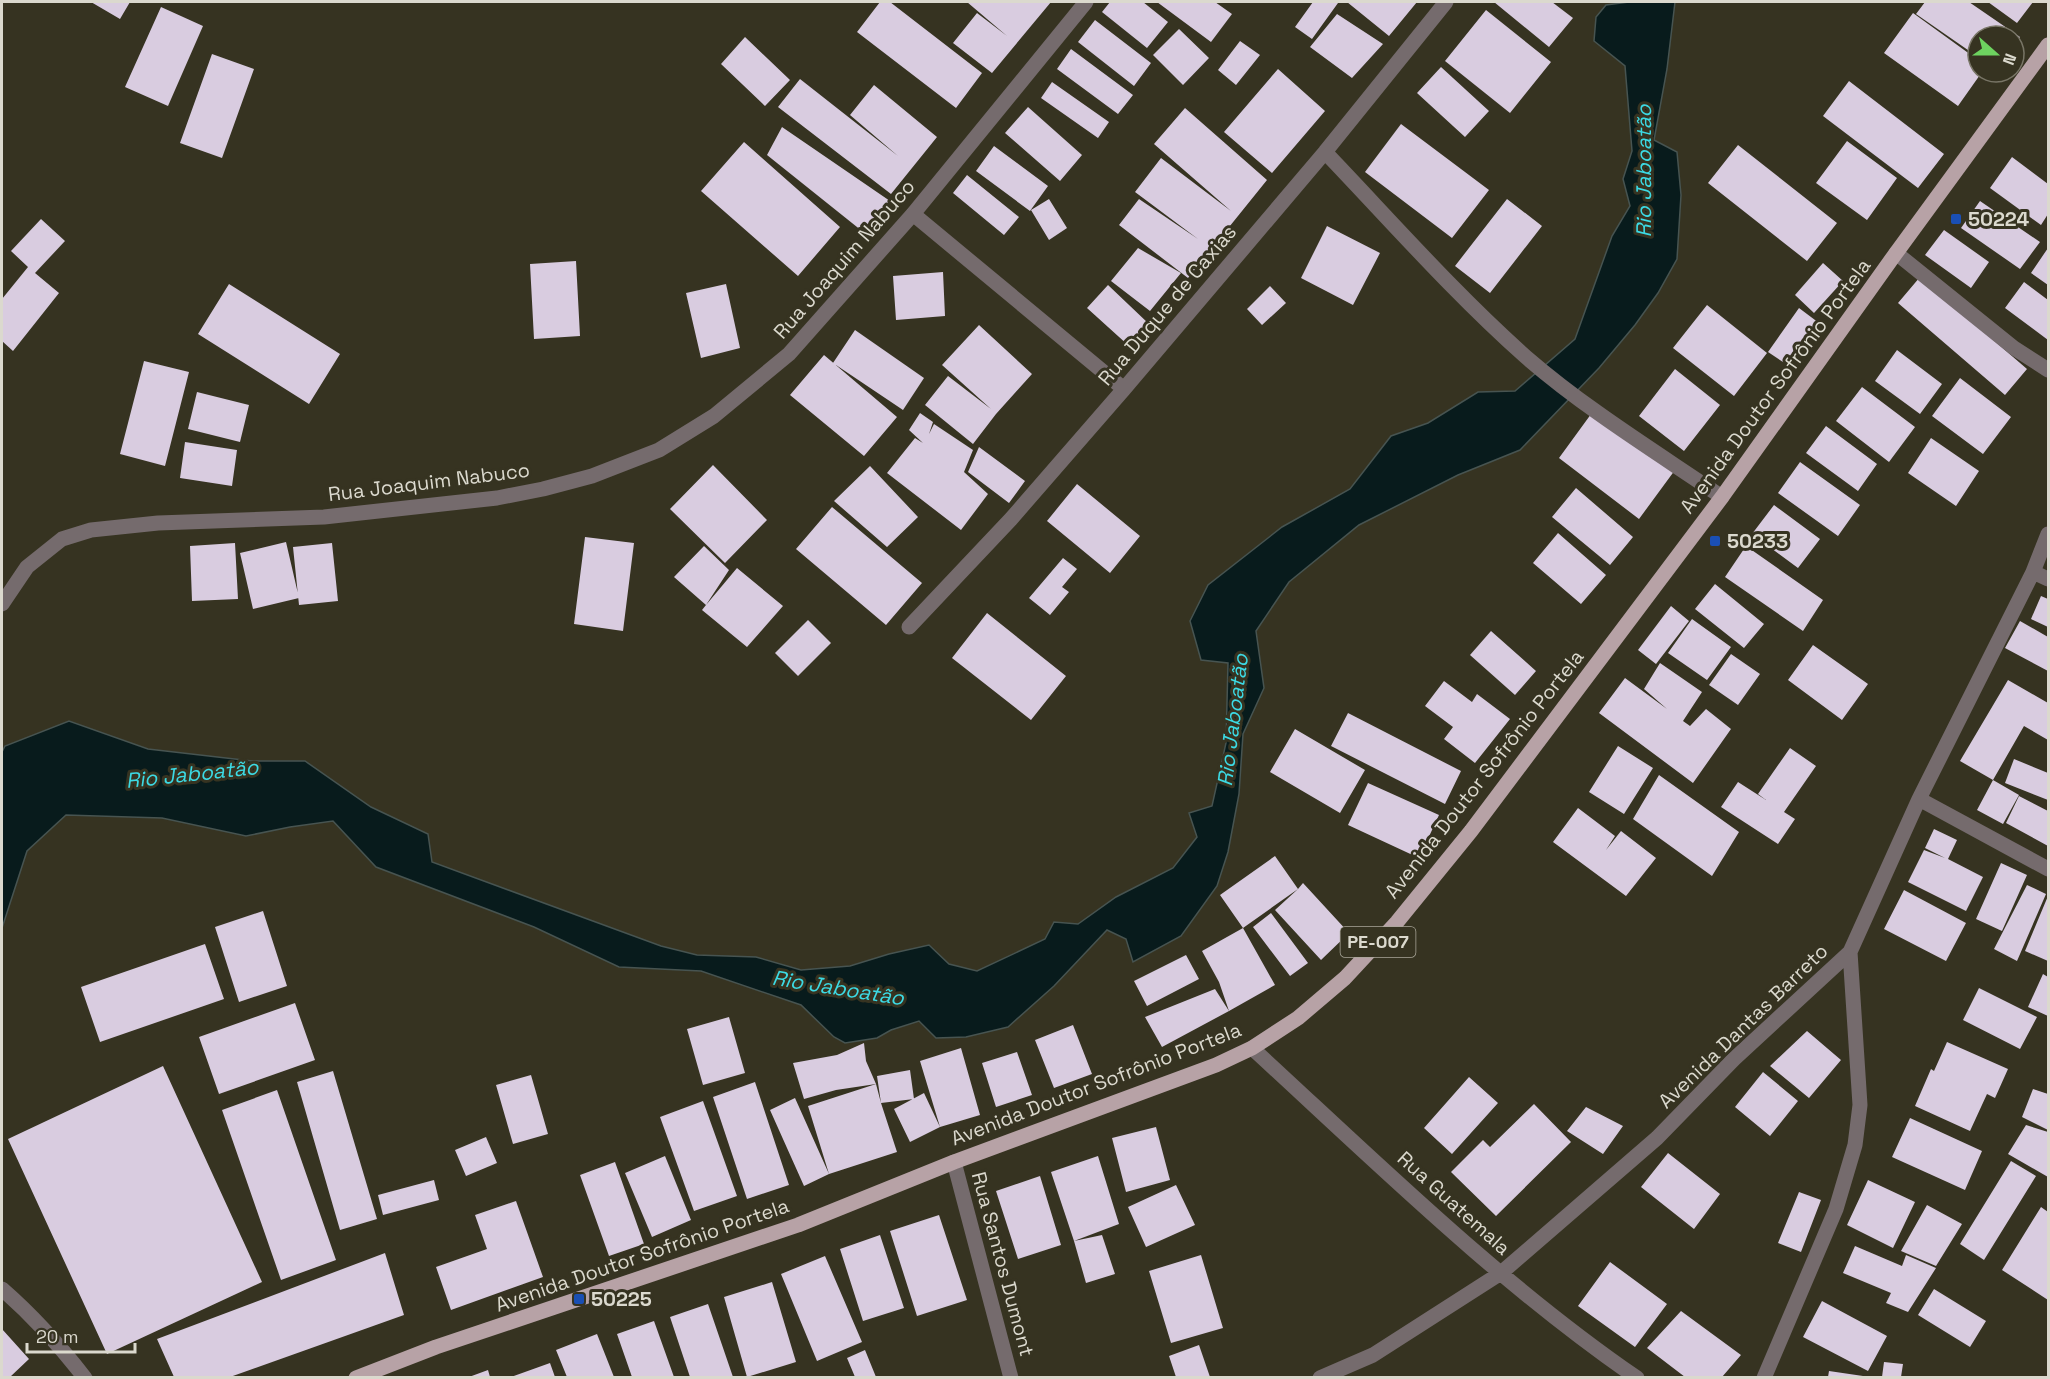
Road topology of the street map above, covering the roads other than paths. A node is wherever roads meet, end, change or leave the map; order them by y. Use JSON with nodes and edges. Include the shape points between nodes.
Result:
{"nodes":[{"id":1,"x":1086,"y":2,"type":"edge"},
{"id":2,"x":1446,"y":2,"type":"edge"},
{"id":3,"x":2049,"y":45,"type":"edge"},
{"id":4,"x":1325,"y":152,"type":"junction"},
{"id":5,"x":913,"y":214,"type":"junction"},
{"id":6,"x":1896,"y":253,"type":"junction"},
{"id":7,"x":2049,"y":370,"type":"edge"},
{"id":8,"x":1124,"y":388,"type":"junction"},
{"id":9,"x":1722,"y":497,"type":"junction"},
{"id":10,"x":2049,"y":534,"type":"edge"},
{"id":11,"x":2033,"y":572,"type":"junction"},
{"id":12,"x":2049,"y":579,"type":"edge"},
{"id":13,"x":2,"y":604,"type":"edge"},
{"id":14,"x":909,"y":627,"type":"dead end"},
{"id":15,"x":1919,"y":799,"type":"junction"},
{"id":16,"x":2049,"y":869,"type":"edge"},
{"id":17,"x":1850,"y":952,"type":"junction"},
{"id":18,"x":1252,"y":1048,"type":"junction"},
{"id":19,"x":954,"y":1162,"type":"junction"},
{"id":20,"x":1502,"y":1273,"type":"junction"},
{"id":21,"x":2,"y":1289,"type":"edge"},
{"id":22,"x":85,"y":1377,"type":"edge"},
{"id":23,"x":356,"y":1377,"type":"edge"},
{"id":24,"x":1011,"y":1377,"type":"edge"},
{"id":25,"x":1320,"y":1377,"type":"edge"},
{"id":26,"x":1637,"y":1377,"type":"edge"},
{"id":27,"x":1764,"y":1377,"type":"edge"}],
"edges":[{"from":1,"to":5,"type":"street","name":"Rua Joaquim Nabuco"},
{"from":2,"to":4,"type":"street","name":"Rua Duque de Caxias"},
{"from":3,"to":6,"type":"main road","name":"Avenida Doutor Sofrônio Portela","number":"PE-007"},
{"from":4,"to":8,"type":"street","name":"Rua Duque de Caxias"},
{"from":4,"to":9,"type":"street","via":[[1471,307],[1528,358],[1581,400]]},
{"from":5,"to":8,"type":"street"},
{"from":5,"to":13,"type":"street","name":"Rua Joaquim Nabuco","via":[[789,354],[714,416],[659,450],[592,476],[497,498],[324,517],[158,523],[91,530],[62,539],[27,567]]},
{"from":6,"to":7,"type":"street","via":[[2014,348]]},
{"from":6,"to":9,"type":"main road","name":"Avenida Doutor Sofrônio Portela","number":"PE-007"},
{"from":8,"to":14,"type":"street","name":"Rua Duque de Caxias","via":[[1011,519]]},
{"from":9,"to":18,"type":"main road","name":"Avenida Doutor Sofrônio Portela","number":"PE-007","via":[[1471,831],[1397,922],[1345,978],[1298,1018]]},
{"from":10,"to":11,"type":"street","name":"Avenida Dantas Barreto"},
{"from":11,"to":12,"type":"street"},
{"from":11,"to":15,"type":"street","name":"Avenida Dantas Barreto"},
{"from":15,"to":16,"type":"street"},
{"from":15,"to":17,"type":"street","name":"Avenida Dantas Barreto"},
{"from":17,"to":20,"type":"street","name":"Avenida Dantas Barreto","via":[[1734,1059],[1657,1138]]},
{"from":17,"to":27,"type":"street","via":[[1860,1105],[1855,1145],[1836,1209]]},
{"from":18,"to":19,"type":"main road","name":"Avenida Doutor Sofrônio Portela","number":"PE-007","via":[[1216,1065]]},
{"from":18,"to":20,"type":"street","name":"Rua Guatemala"},
{"from":19,"to":23,"type":"main road","name":"Avenida Doutor Sofrônio Portela","number":"PE-007","via":[[798,1225]]},
{"from":19,"to":24,"type":"street","name":"Rua Santos Dumont"},
{"from":20,"to":25,"type":"street","name":"Avenida Dantas Barreto","via":[[1373,1355]]},
{"from":20,"to":26,"type":"street","name":"Rua Guatemala"},
{"from":21,"to":22,"type":"street"}]}
